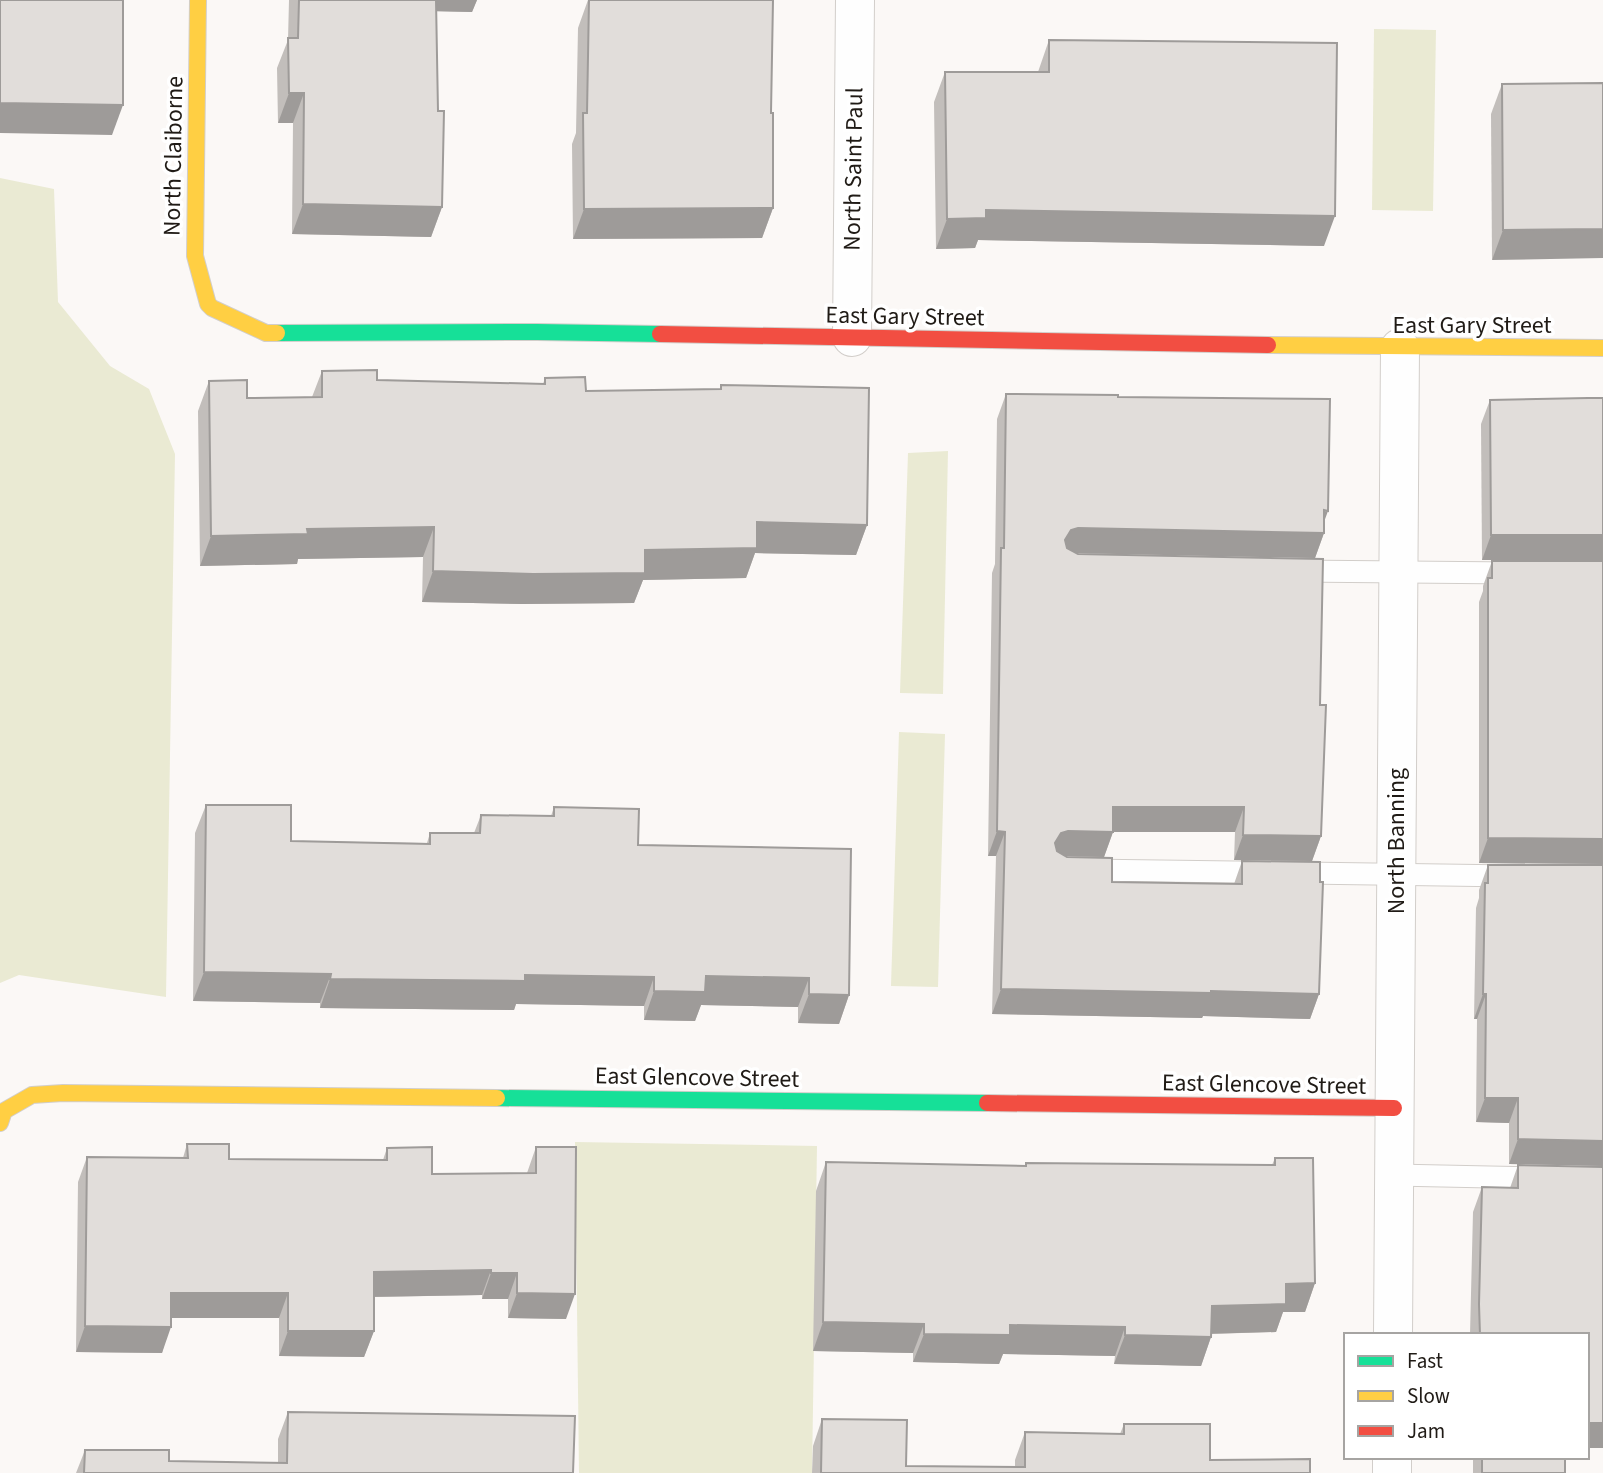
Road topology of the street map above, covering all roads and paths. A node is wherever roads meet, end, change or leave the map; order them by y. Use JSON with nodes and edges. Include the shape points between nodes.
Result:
{"nodes":[{"id":1,"x":198,"y":0,"type":"edge"},
{"id":2,"x":855,"y":0,"type":"edge"},
{"id":3,"x":212,"y":309,"type":"joint"},
{"id":4,"x":852,"y":337,"type":"junction"},
{"id":5,"x":1400,"y":348,"type":"junction"},
{"id":6,"x":1603,"y":348,"type":"edge"},
{"id":7,"x":1274,"y":570,"type":"edge"},
{"id":8,"x":1399,"y":573,"type":"junction"},
{"id":9,"x":1535,"y":573,"type":"edge"},
{"id":10,"x":1059,"y":869,"type":"edge"},
{"id":11,"x":1396,"y":876,"type":"junction"},
{"id":12,"x":1534,"y":877,"type":"edge"},
{"id":13,"x":1394,"y":1108,"type":"junction"},
{"id":14,"x":2,"y":1117,"type":"edge"},
{"id":15,"x":1394,"y":1175,"type":"junction"},
{"id":16,"x":1561,"y":1178,"type":"edge"},
{"id":17,"x":1393,"y":1333,"type":"edge"}],
"edges":[{"from":1,"to":3,"type":"street","name":"North Claiborne","via":[[195,256]]},
{"from":2,"to":4,"type":"street","name":"North Saint Paul"},
{"from":3,"to":4,"type":"street","name":"East Gary Street","via":[[266,333]]},
{"from":4,"to":5,"type":"street","name":"East Gary Street"},
{"from":5,"to":6,"type":"street","name":"East Gary Street"},
{"from":5,"to":8,"type":"street","name":"North Banning"},
{"from":7,"to":8,"type":"lane"},
{"from":8,"to":9,"type":"lane"},
{"from":8,"to":11,"type":"street","name":"North Banning"},
{"from":10,"to":11,"type":"lane"},
{"from":11,"to":12,"type":"lane"},
{"from":11,"to":13,"type":"street","name":"North Banning"},
{"from":13,"to":14,"type":"street","name":"East Glencove Street","via":[[63,1093],[32,1095]]},
{"from":13,"to":15,"type":"street","name":"North Banning"},
{"from":15,"to":16,"type":"lane"},
{"from":15,"to":17,"type":"street","name":"North Banning"}]}
